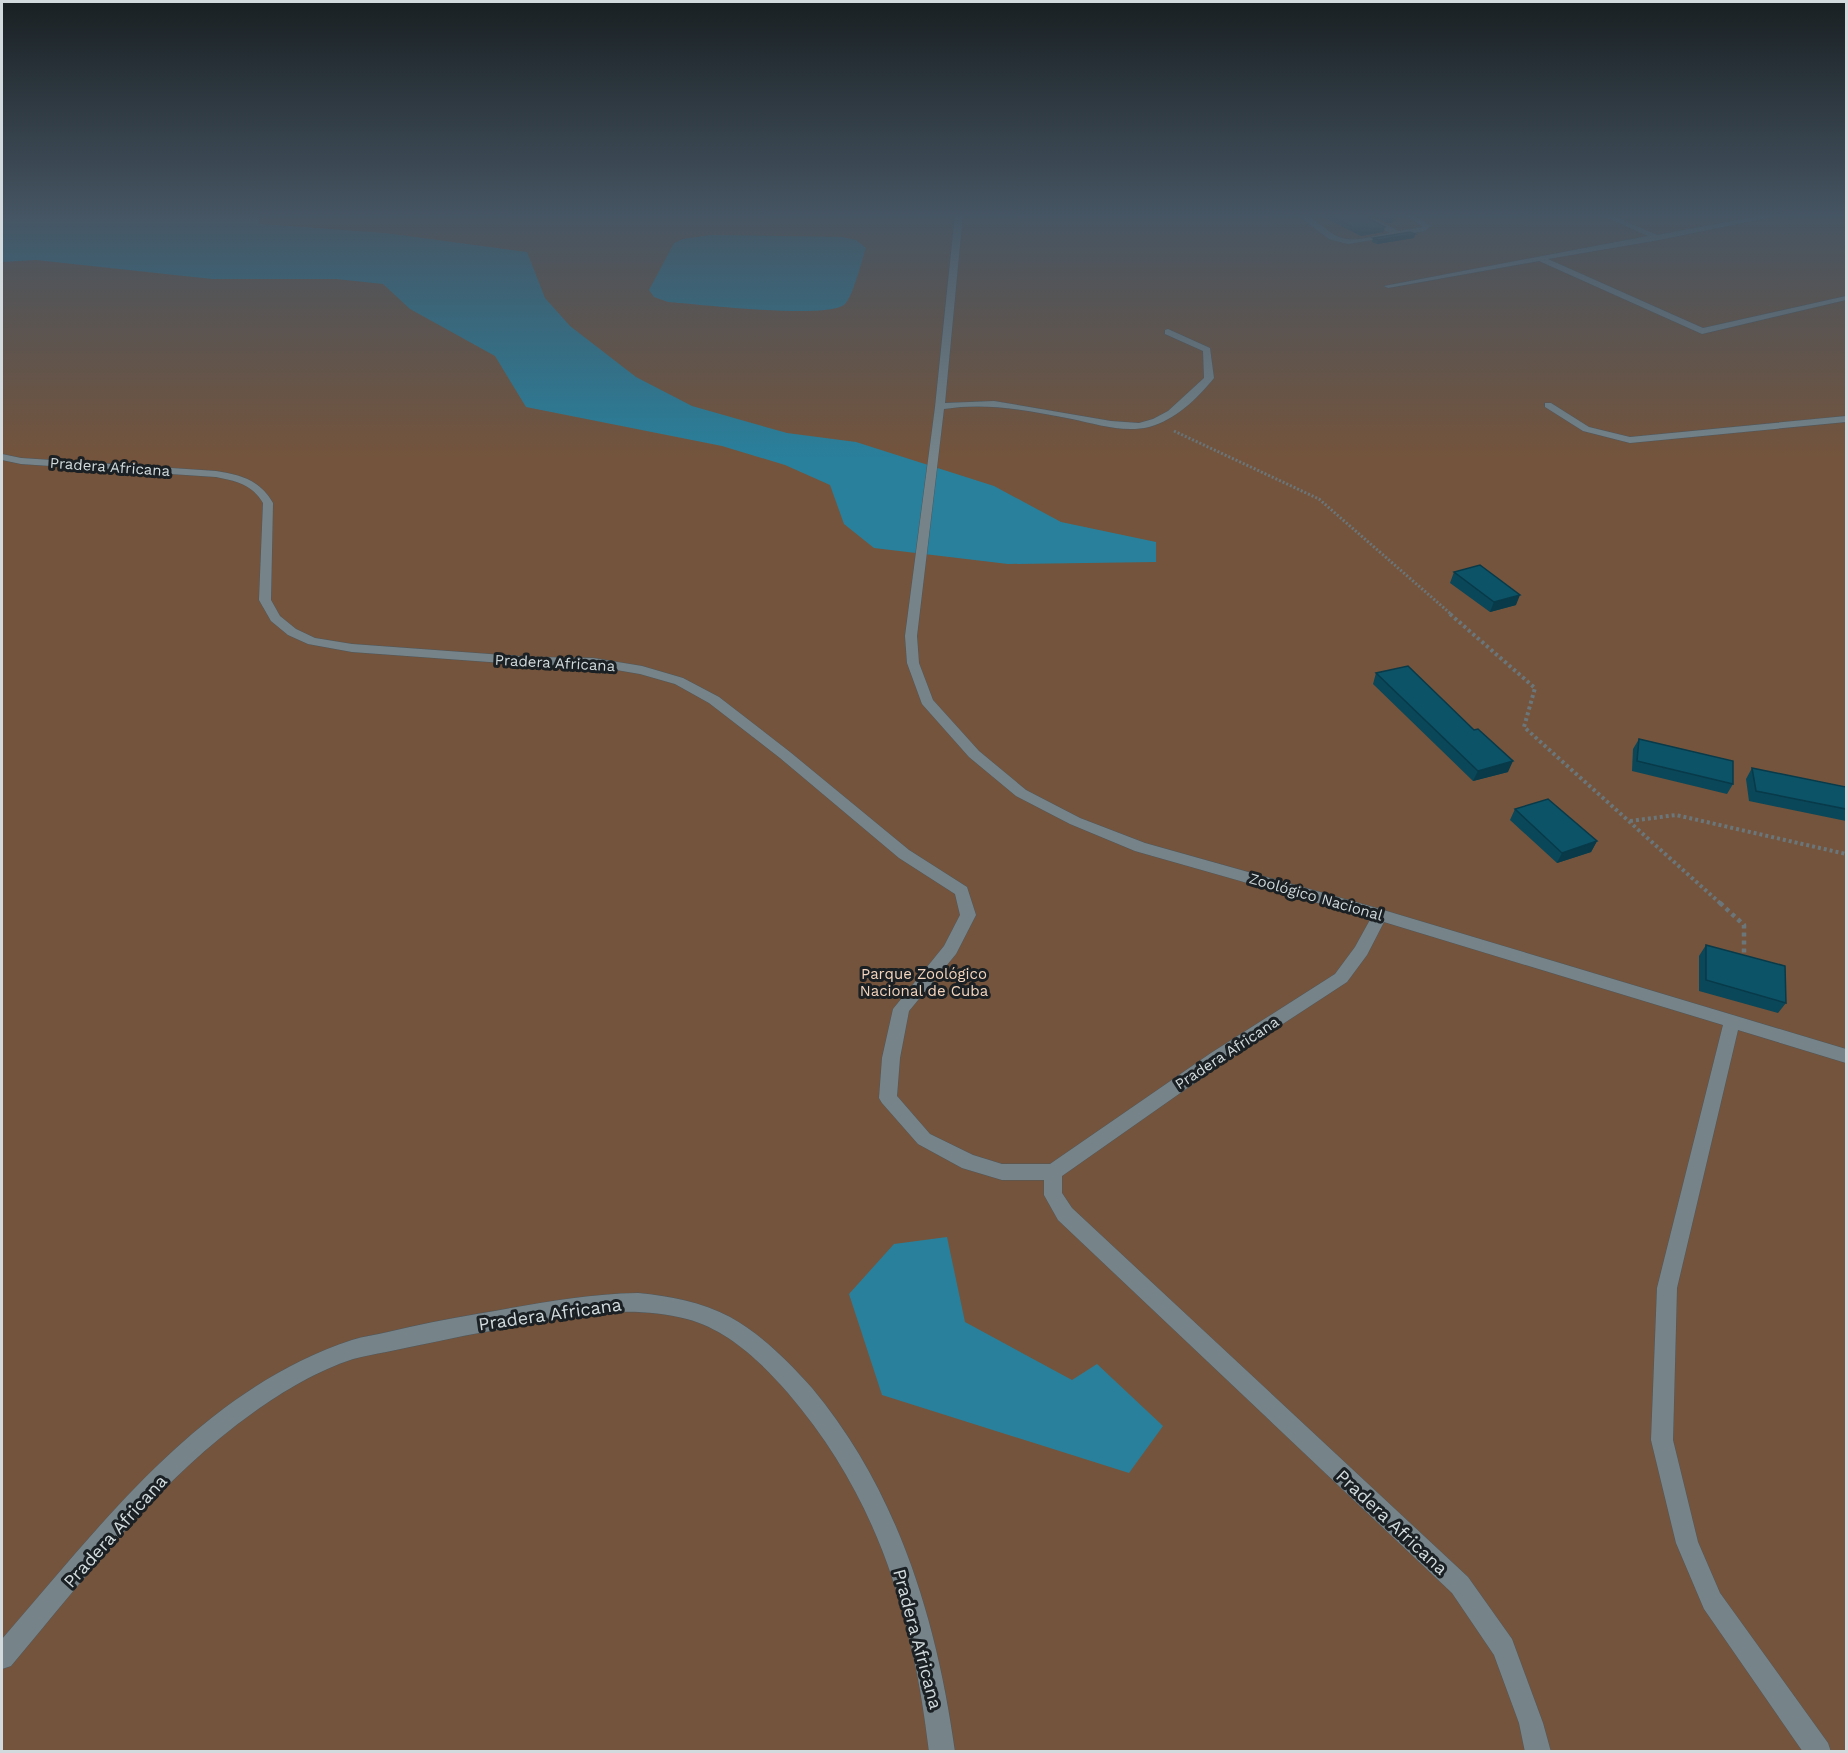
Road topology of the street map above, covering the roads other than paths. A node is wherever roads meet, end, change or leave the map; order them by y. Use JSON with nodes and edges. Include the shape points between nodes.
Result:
{"nodes":[{"id":1,"x":951,"y":296,"type":"edge"},
{"id":2,"x":1624,"y":296,"type":"edge"},
{"id":3,"x":1846,"y":298,"type":"edge"},
{"id":4,"x":1168,"y":332,"type":"dead end"},
{"id":5,"x":1548,"y":405,"type":"dead end"},
{"id":6,"x":939,"y":413,"type":"junction"},
{"id":7,"x":1846,"y":420,"type":"edge"},
{"id":8,"x":2,"y":457,"type":"edge"},
{"id":9,"x":1380,"y":915,"type":"junction"},
{"id":10,"x":1732,"y":1022,"type":"junction"},
{"id":11,"x":1846,"y":1056,"type":"edge"},
{"id":12,"x":1053,"y":1172,"type":"junction"},
{"id":13,"x":2,"y":1658,"type":"edge"},
{"id":14,"x":942,"y":1752,"type":"edge"},
{"id":15,"x":1538,"y":1752,"type":"edge"},
{"id":16,"x":1819,"y":1752,"type":"edge"}],
"edges":[{"from":1,"to":6,"type":"street"},
{"from":2,"to":3,"type":"street","via":[[1702,331]]},
{"from":4,"to":6,"type":"street","via":[[1207,350],[1209,378],[1187,403],[1155,422],[1126,426],[964,401]]},
{"from":5,"to":7,"type":"street","via":[[1599,436],[1629,440]]},
{"from":6,"to":9,"type":"street","name":"Zoológico Nacional","via":[[911,636],[913,663],[927,701],[974,754],[1021,793],[1075,821],[1140,847]]},
{"from":8,"to":12,"type":"street","name":"Pradera Africana","via":[[216,474],[254,484],[268,503],[266,600],[275,618],[312,641],[432,655],[592,662],[679,681],[714,700],[904,854],[962,891],[968,915],[950,950],[901,1009],[888,1098],[924,1139],[968,1162],[1002,1172]]},
{"from":9,"to":10,"type":"street","name":"Zoológico Nacional"},
{"from":9,"to":12,"type":"street","name":"Pradera Africana","via":[[1341,978]]},
{"from":10,"to":11,"type":"street","name":"Zoológico Nacional"},
{"from":10,"to":16,"type":"street","via":[[1667,1288],[1662,1440],[1688,1543],[1712,1601]]},
{"from":12,"to":15,"type":"street","name":"Pradera Africana","via":[[1053,1195],[1065,1214],[1460,1585],[1503,1648],[1532,1722]]},
{"from":13,"to":14,"type":"street","name":"Pradera Africana","via":[[154,1486],[202,1440],[247,1404],[302,1373],[348,1351],[418,1334],[558,1309],[639,1302],[688,1310],[736,1329],[782,1369],[828,1425],[872,1496],[904,1580],[937,1702]]}]}
